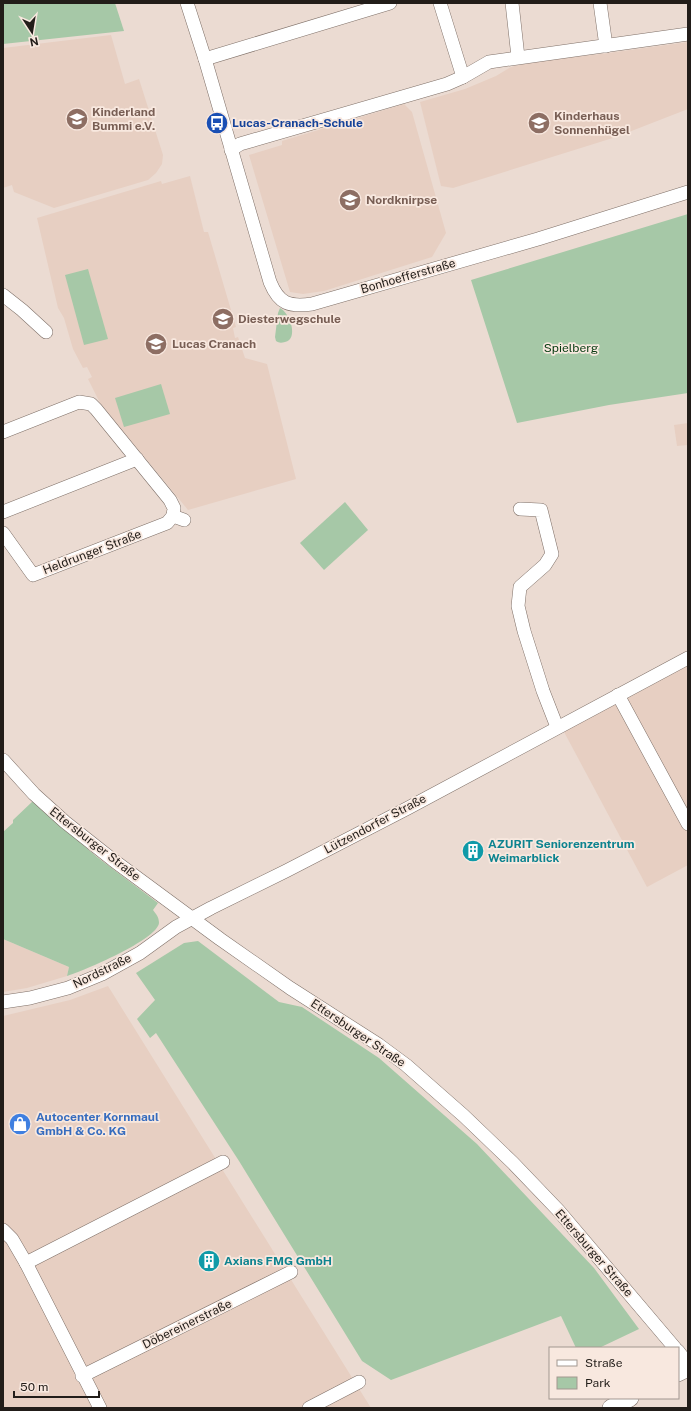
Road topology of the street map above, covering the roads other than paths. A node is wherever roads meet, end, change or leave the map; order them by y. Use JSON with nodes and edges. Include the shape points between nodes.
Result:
{"nodes":[{"id":1,"x":187,"y":3,"type":"edge"},
{"id":2,"x":390,"y":3,"type":"edge"},
{"id":3,"x":440,"y":3,"type":"edge"},
{"id":4,"x":512,"y":3,"type":"edge"},
{"id":5,"x":600,"y":3,"type":"edge"},
{"id":6,"x":688,"y":34,"type":"edge"},
{"id":7,"x":606,"y":46,"type":"junction"},
{"id":8,"x":518,"y":57,"type":"junction"},
{"id":9,"x":205,"y":59,"type":"junction"},
{"id":10,"x":463,"y":77,"type":"junction"},
{"id":11,"x":231,"y":150,"type":"junction"},
{"id":12,"x":688,"y":192,"type":"edge"},
{"id":13,"x":3,"y":295,"type":"edge"},
{"id":14,"x":46,"y":332,"type":"dead end"},
{"id":15,"x":3,"y":432,"type":"edge"},
{"id":16,"x":137,"y":459,"type":"junction"},
{"id":17,"x":520,"y":509,"type":"dead end"},
{"id":18,"x":3,"y":512,"type":"edge"},
{"id":19,"x":3,"y":533,"type":"edge"},
{"id":20,"x":688,"y":658,"type":"edge"},
{"id":21,"x":618,"y":695,"type":"junction"},
{"id":22,"x":557,"y":728,"type":"junction"},
{"id":23,"x":3,"y":760,"type":"edge"},
{"id":24,"x":688,"y":824,"type":"edge"},
{"id":25,"x":193,"y":919,"type":"junction"},
{"id":26,"x":3,"y":1002,"type":"edge"},
{"id":27,"x":223,"y":1162,"type":"dead end"},
{"id":28,"x":3,"y":1230,"type":"edge"},
{"id":29,"x":26,"y":1263,"type":"junction"},
{"id":30,"x":291,"y":1272,"type":"dead end"},
{"id":31,"x":674,"y":1347,"type":"edge"},
{"id":32,"x":679,"y":1352,"type":"edge"},
{"id":33,"x":688,"y":1364,"type":"edge"},
{"id":34,"x":688,"y":1368,"type":"edge"},
{"id":35,"x":679,"y":1372,"type":"edge"},
{"id":36,"x":82,"y":1376,"type":"junction"},
{"id":37,"x":359,"y":1382,"type":"dead end"},
{"id":38,"x":628,"y":1399,"type":"edge"},
{"id":39,"x":100,"y":1408,"type":"edge"},
{"id":40,"x":309,"y":1408,"type":"edge"},
{"id":41,"x":611,"y":1408,"type":"edge"}],
"edges":[{"from":1,"to":9,"type":"street","name":"Bonhoefferstraße"},
{"from":2,"to":9,"type":"street"},
{"from":3,"to":10,"type":"street"},
{"from":4,"to":8,"type":"street"},
{"from":5,"to":7,"type":"street"},
{"from":6,"to":7,"type":"street"},
{"from":7,"to":8,"type":"street"},
{"from":8,"to":10,"type":"street","via":[[489,62]]},
{"from":9,"to":11,"type":"street","name":"Bonhoefferstraße"},
{"from":10,"to":11,"type":"street","via":[[240,144]]},
{"from":11,"to":12,"type":"street","name":"Bonhoefferstraße","via":[[272,287],[283,302],[297,306],[312,304],[538,239]]},
{"from":13,"to":14,"type":"street"},
{"from":15,"to":16,"type":"street","name":"Heldrunger Straße","via":[[79,402],[91,404]]},
{"from":16,"to":18,"type":"street"},
{"from":16,"to":19,"type":"street","name":"Heldrunger Straße","via":[[170,500],[178,518],[34,575]]},
{"from":17,"to":22,"type":"street","via":[[541,510],[551,547],[552,554],[545,565],[520,587],[518,606]]},
{"from":20,"to":21,"type":"street","name":"Lützendorfer Straße"},
{"from":21,"to":22,"type":"street","name":"Lützendorfer Straße"},
{"from":21,"to":24,"type":"street"},
{"from":22,"to":25,"type":"street","name":"Lützendorfer Straße"},
{"from":23,"to":25,"type":"street","name":"Ettersburger Straße","via":[[34,794],[65,822]]},
{"from":25,"to":26,"type":"street","name":"Nordstraße","via":[[102,974],[68,988]]},
{"from":25,"to":31,"type":"street","name":"Ettersburger Straße","via":[[290,988],[379,1045],[464,1116],[558,1210]]},
{"from":27,"to":29,"type":"street"},
{"from":28,"to":29,"type":"street","via":[[12,1239]]},
{"from":29,"to":36,"type":"street"},
{"from":30,"to":36,"type":"street","name":"Döbereinerstraße"},
{"from":32,"to":33,"type":"street"},
{"from":34,"to":35,"type":"main road"},
{"from":36,"to":39,"type":"street"},
{"from":37,"to":40,"type":"street"},
{"from":38,"to":41,"type":"main road"}]}
